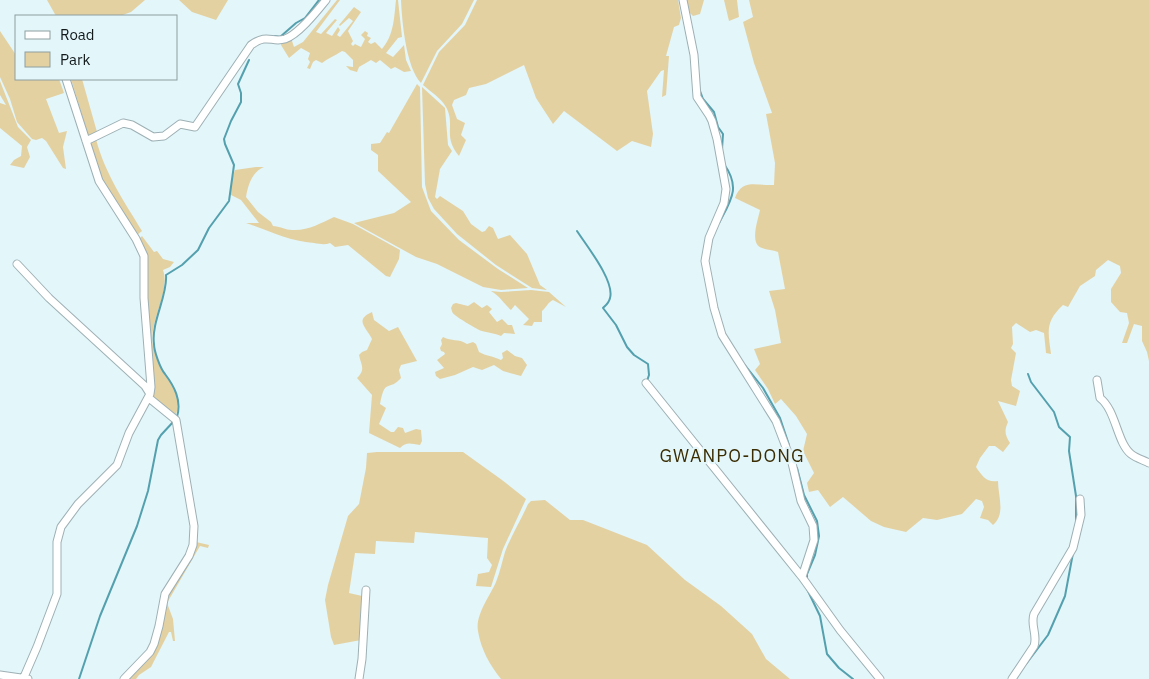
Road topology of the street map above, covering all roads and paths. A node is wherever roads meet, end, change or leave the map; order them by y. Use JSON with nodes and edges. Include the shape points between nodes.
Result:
{"nodes":[{"id":1,"x":326,"y":0,"type":"edge"},
{"id":2,"x":683,"y":0,"type":"edge"},
{"id":3,"x":66,"y":80,"type":"edge"},
{"id":4,"x":86,"y":141,"type":"junction"},
{"id":5,"x":17,"y":264,"type":"dead end"},
{"id":6,"x":1097,"y":380,"type":"dead end"},
{"id":7,"x":646,"y":383,"type":"dead end"},
{"id":8,"x":150,"y":396,"type":"junction"},
{"id":9,"x":1149,"y":463,"type":"edge"},
{"id":10,"x":1080,"y":499,"type":"dead end"},
{"id":11,"x":802,"y":577,"type":"junction"},
{"id":12,"x":366,"y":590,"type":"dead end"},
{"id":13,"x":0,"y":675,"type":"edge"},
{"id":14,"x":26,"y":678,"type":"edge"},
{"id":15,"x":124,"y":679,"type":"edge"},
{"id":16,"x":359,"y":679,"type":"edge"},
{"id":17,"x":880,"y":679,"type":"edge"},
{"id":18,"x":1012,"y":679,"type":"edge"}],
"edges":[{"from":1,"to":4,"type":"street","via":[[290,36],[278,40],[265,38],[251,45],[195,127],[180,124],[168,134],[153,137],[123,123]]},
{"from":2,"to":11,"type":"street","via":[[694,55],[697,98],[712,121],[726,190],[709,238],[705,268],[722,335],[776,421],[792,463],[801,502],[814,531]]},
{"from":3,"to":4,"type":"street"},
{"from":4,"to":8,"type":"street","via":[[99,181],[144,256]]},
{"from":5,"to":8,"type":"street","via":[[49,298],[145,386]]},
{"from":6,"to":9,"type":"street","via":[[1100,398],[1118,426],[1126,448],[1132,455]]},
{"from":7,"to":11,"type":"street"},
{"from":8,"to":14,"type":"street","via":[[129,432],[117,465],[78,504],[58,533],[57,594]]},
{"from":8,"to":15,"type":"street","via":[[173,418],[194,526],[193,545],[165,594],[150,652]]},
{"from":10,"to":18,"type":"street","via":[[1081,515],[1075,542],[1034,614],[1036,642]]},
{"from":11,"to":17,"type":"street"},
{"from":12,"to":16,"type":"street"},
{"from":13,"to":14,"type":"street"}]}
